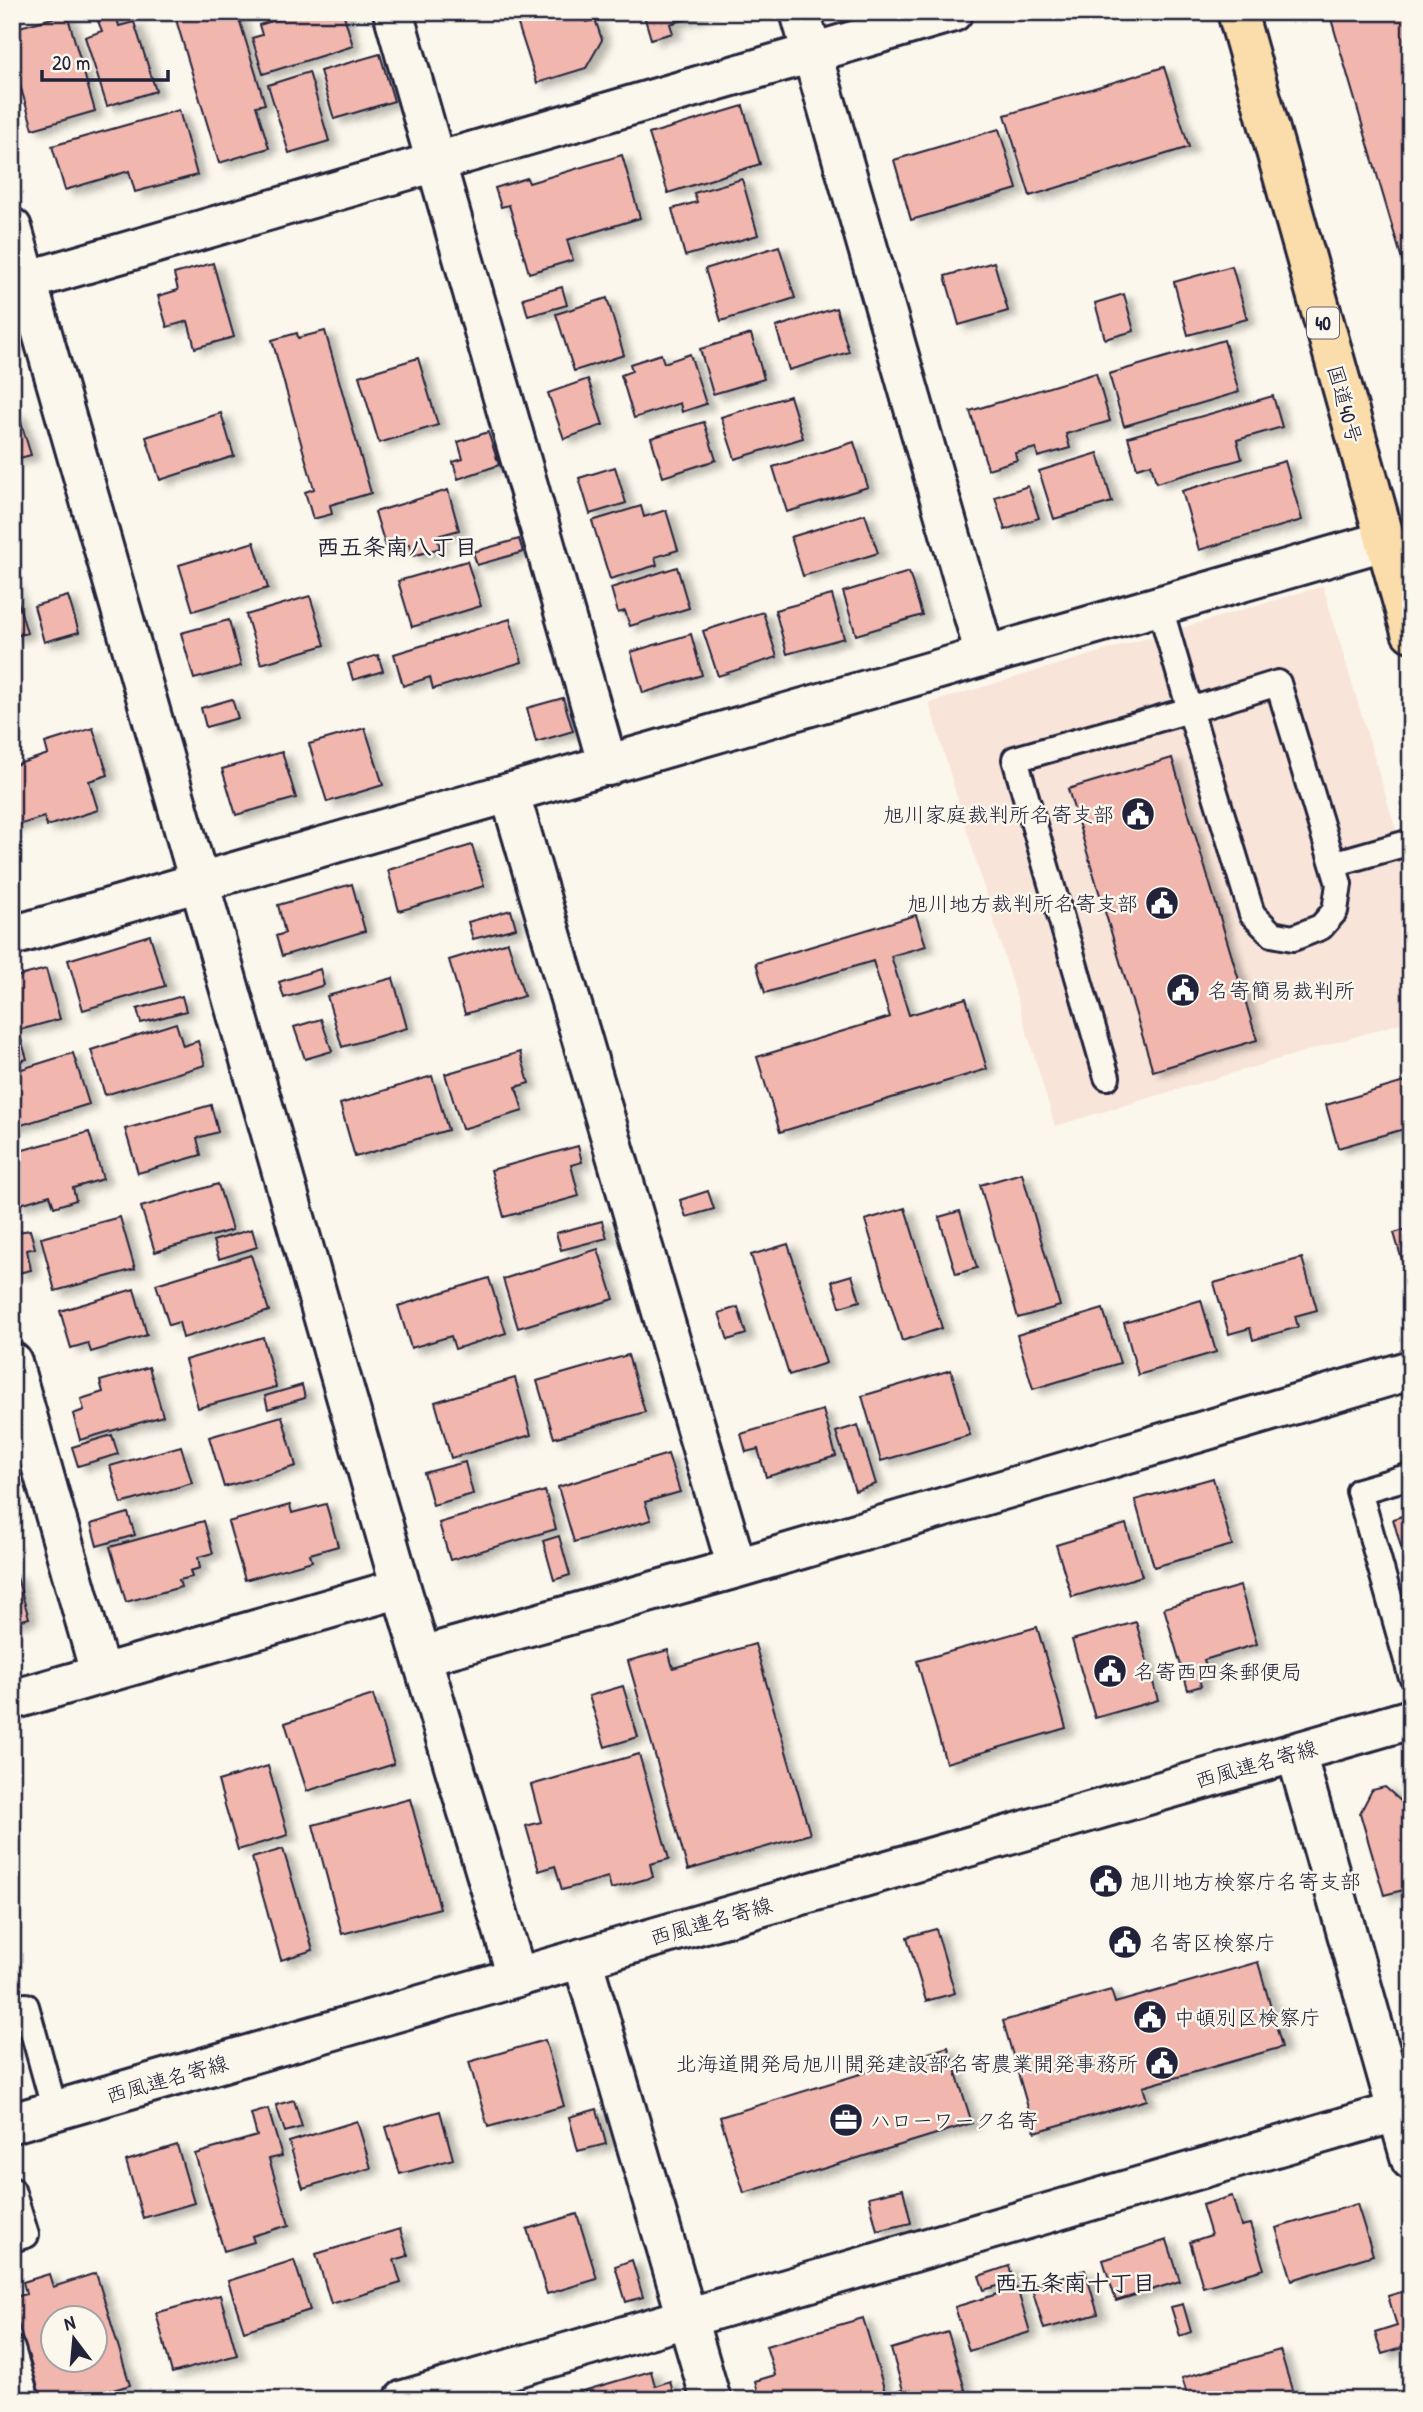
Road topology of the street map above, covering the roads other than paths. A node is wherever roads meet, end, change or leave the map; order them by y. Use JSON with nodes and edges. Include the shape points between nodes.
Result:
{"nodes":[{"id":1,"x":393,"y":12,"type":"edge"},
{"id":2,"x":800,"y":12,"type":"edge"},
{"id":3,"x":953,"y":12,"type":"edge"},
{"id":4,"x":1237,"y":12,"type":"edge"},
{"id":5,"x":812,"y":53,"type":"junction"},
{"id":6,"x":436,"y":162,"type":"junction"},
{"id":7,"x":12,"y":228,"type":"edge"},
{"id":8,"x":20,"y":283,"type":"edge"},
{"id":9,"x":1384,"y":541,"type":"junction"},
{"id":10,"x":1159,"y":604,"type":"junction"},
{"id":11,"x":1411,"y":632,"type":"edge"},
{"id":12,"x":985,"y":655,"type":"junction"},
{"id":13,"x":1190,"y":709,"type":"junction"},
{"id":14,"x":608,"y":766,"type":"junction"},
{"id":15,"x":510,"y":794,"type":"junction"},
{"id":16,"x":1411,"y":842,"type":"edge"},
{"id":17,"x":1333,"y":864,"type":"junction"},
{"id":18,"x":200,"y":884,"type":"junction"},
{"id":19,"x":12,"y":936,"type":"edge"},
{"id":20,"x":1107,"y":1077,"type":"dead end"},
{"id":21,"x":12,"y":1362,"type":"edge"},
{"id":22,"x":1411,"y":1370,"type":"edge"},
{"id":23,"x":1411,"y":1476,"type":"edge"},
{"id":24,"x":737,"y":1568,"type":"junction"},
{"id":25,"x":401,"y":1588,"type":"junction"},
{"id":26,"x":422,"y":1656,"type":"junction"},
{"id":27,"x":100,"y":1673,"type":"junction"},
{"id":28,"x":1411,"y":1675,"type":"edge"},
{"id":29,"x":12,"y":1700,"type":"edge"},
{"id":30,"x":1411,"y":1719,"type":"edge"},
{"id":31,"x":1296,"y":1753,"type":"junction"},
{"id":32,"x":582,"y":1958,"type":"junction"},
{"id":33,"x":517,"y":1977,"type":"junction"},
{"id":34,"x":12,"y":2010,"type":"edge"},
{"id":35,"x":55,"y":2111,"type":"junction"},
{"id":36,"x":1396,"y":2112,"type":"junction"},
{"id":37,"x":12,"y":2123,"type":"edge"},
{"id":38,"x":1411,"y":2160,"type":"edge"},
{"id":39,"x":12,"y":2190,"type":"edge"},
{"id":40,"x":12,"y":2239,"type":"edge"},
{"id":41,"x":687,"y":2318,"type":"junction"},
{"id":42,"x":12,"y":2349,"type":"edge"},
{"id":43,"x":27,"y":2400,"type":"edge"},
{"id":44,"x":404,"y":2400,"type":"edge"},
{"id":45,"x":711,"y":2400,"type":"edge"}],
"edges":[{"from":1,"to":6,"type":"street"},
{"from":2,"to":5,"type":"street"},
{"from":3,"to":5,"type":"street"},
{"from":4,"to":9,"type":"highway","name":"国道40号","number":"40"},
{"from":5,"to":6,"type":"street"},
{"from":5,"to":12,"type":"street"},
{"from":6,"to":8,"type":"street"},
{"from":6,"to":14,"type":"street"},
{"from":7,"to":8,"type":"street"},
{"from":8,"to":18,"type":"street"},
{"from":9,"to":10,"type":"street"},
{"from":9,"to":11,"type":"highway","name":"国道40号","number":"40"},
{"from":10,"to":12,"type":"street"},
{"from":10,"to":13,"type":"lane"},
{"from":12,"to":14,"type":"street"},
{"from":13,"to":17,"type":"lane","via":[[1278,683]]},
{"from":13,"to":17,"type":"lane","via":[[1252,914],[1272,934],[1293,938],[1321,927],[1335,911],[1339,884]]},
{"from":13,"to":20,"type":"lane","via":[[1015,759]]},
{"from":14,"to":15,"type":"street"},
{"from":15,"to":18,"type":"street"},
{"from":15,"to":24,"type":"street"},
{"from":16,"to":17,"type":"lane"},
{"from":18,"to":19,"type":"street"},
{"from":18,"to":25,"type":"street"},
{"from":21,"to":27,"type":"street"},
{"from":22,"to":24,"type":"street"},
{"from":23,"to":28,"type":"lane","via":[[1359,1491]]},
{"from":24,"to":26,"type":"street"},
{"from":25,"to":26,"type":"street"},
{"from":25,"to":27,"type":"street"},
{"from":26,"to":33,"type":"street"},
{"from":27,"to":29,"type":"street"},
{"from":30,"to":31,"type":"street","name":"西風連名寄線"},
{"from":31,"to":32,"type":"street","name":"西風連名寄線"},
{"from":31,"to":36,"type":"street"},
{"from":32,"to":33,"type":"street","name":"西風連名寄線"},
{"from":32,"to":41,"type":"street"},
{"from":33,"to":35,"type":"street","name":"西風連名寄線"},
{"from":34,"to":35,"type":"lane","via":[[26,2006]]},
{"from":35,"to":37,"type":"street","name":"西風連名寄線"},
{"from":36,"to":38,"type":"street"},
{"from":36,"to":41,"type":"street"},
{"from":39,"to":40,"type":"lane","via":[[26,2235]]},
{"from":41,"to":44,"type":"street"},
{"from":41,"to":45,"type":"street"},
{"from":42,"to":43,"type":"lane"}]}
